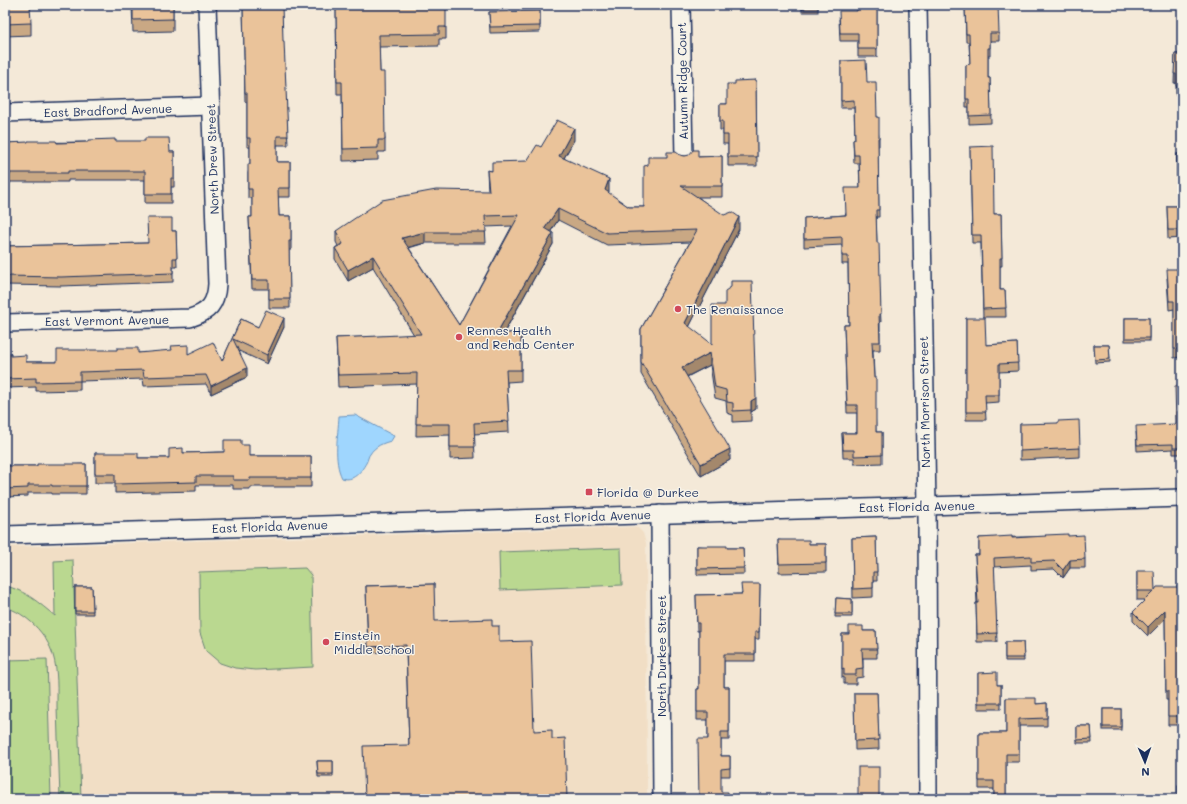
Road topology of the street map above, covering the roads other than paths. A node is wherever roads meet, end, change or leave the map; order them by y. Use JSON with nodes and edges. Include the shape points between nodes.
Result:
{"nodes":[{"id":1,"x":207,"y":5,"type":"edge"},
{"id":2,"x":681,"y":5,"type":"edge"},
{"id":3,"x":918,"y":5,"type":"edge"},
{"id":4,"x":210,"y":106,"type":"junction"},
{"id":5,"x":5,"y":113,"type":"edge"},
{"id":6,"x":684,"y":158,"type":"edge"},
{"id":7,"x":207,"y":310,"type":"joint"},
{"id":8,"x":5,"y":324,"type":"edge"},
{"id":9,"x":1182,"y":498,"type":"edge"},
{"id":10,"x":926,"y":506,"type":"junction"},
{"id":11,"x":660,"y":514,"type":"junction"},
{"id":12,"x":5,"y":535,"type":"edge"},
{"id":13,"x":662,"y":799,"type":"edge"},
{"id":14,"x":928,"y":799,"type":"edge"}],
"edges":[{"from":1,"to":4,"type":"street","name":"North Drew Street"},
{"from":2,"to":6,"type":"street","name":"Autumn Ridge Court"},
{"from":3,"to":10,"type":"street","name":"North Morrison Street"},
{"from":4,"to":5,"type":"street","name":"East Bradford Avenue"},
{"from":4,"to":7,"type":"street","name":"North Drew Street","via":[[217,284],[216,296]]},
{"from":7,"to":8,"type":"street","name":"East Vermont Avenue","via":[[190,318]]},
{"from":9,"to":10,"type":"street","name":"East Florida Avenue"},
{"from":10,"to":11,"type":"street","name":"East Florida Avenue"},
{"from":10,"to":14,"type":"street","name":"North Morrison Street"},
{"from":11,"to":12,"type":"street","name":"East Florida Avenue"},
{"from":11,"to":13,"type":"street","name":"North Durkee Street"}]}
